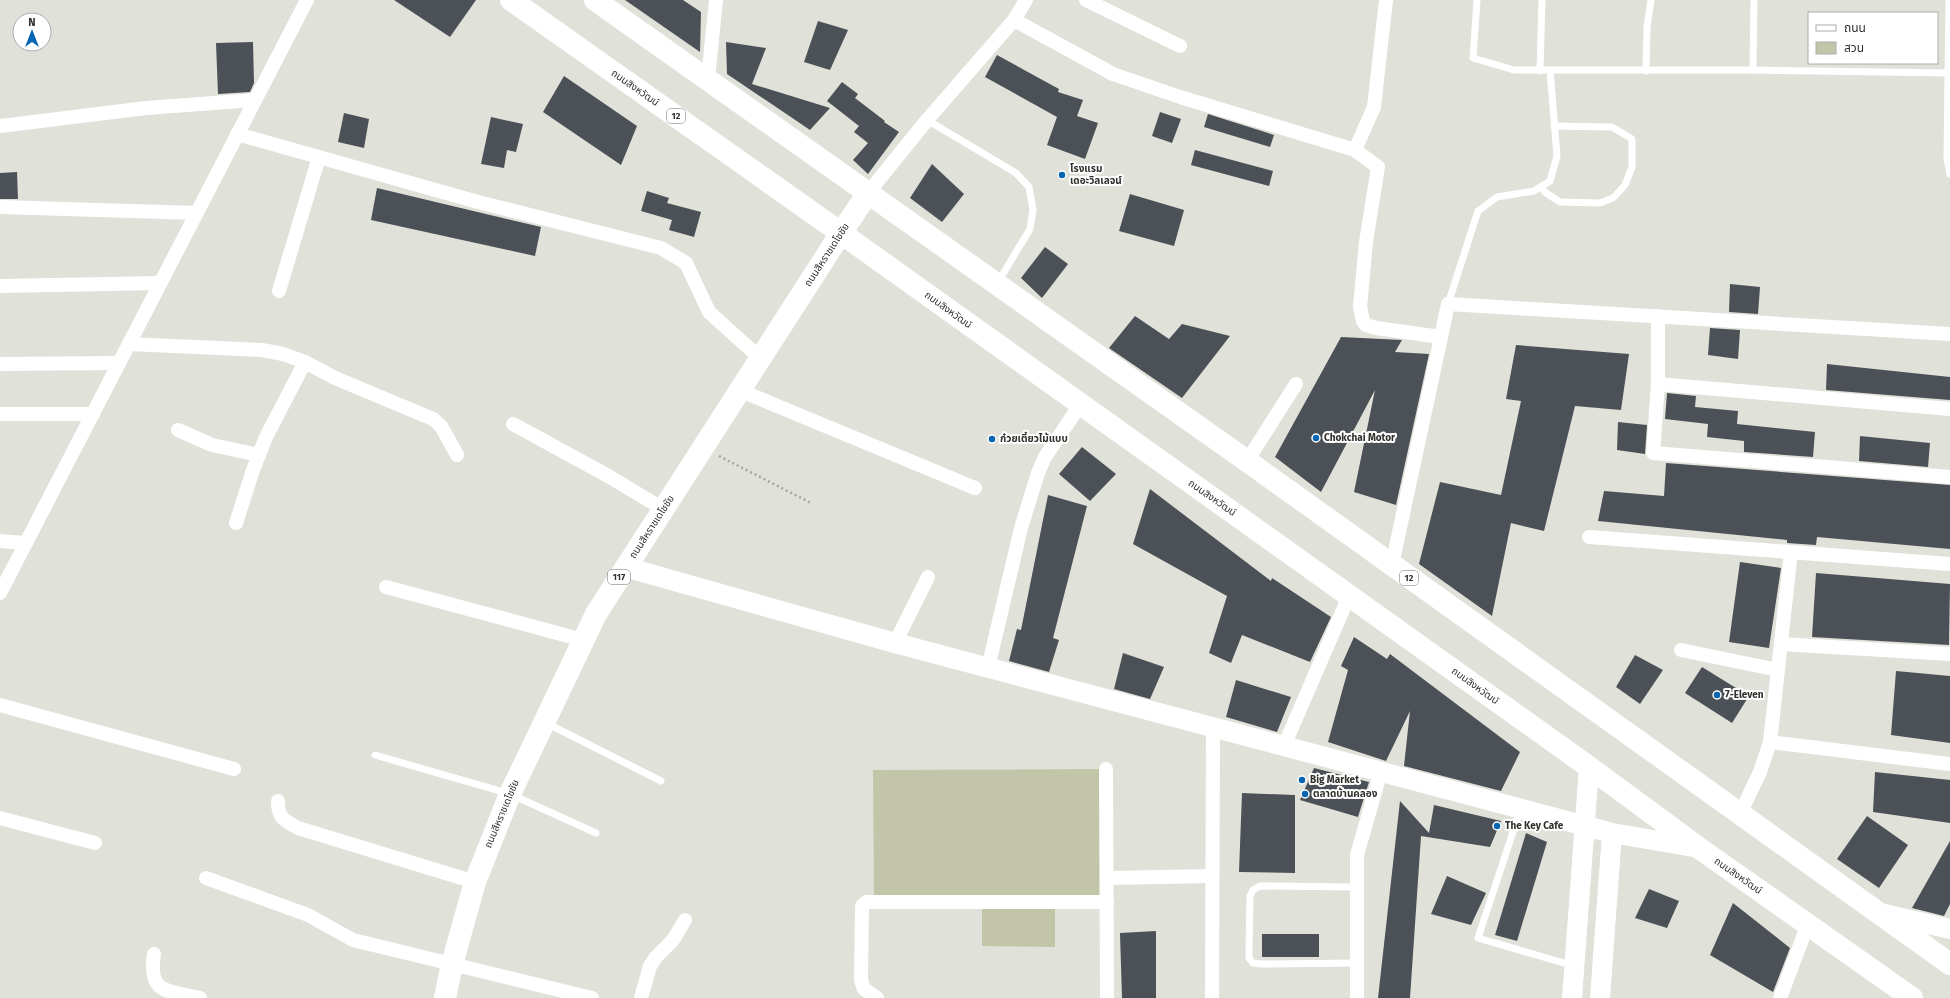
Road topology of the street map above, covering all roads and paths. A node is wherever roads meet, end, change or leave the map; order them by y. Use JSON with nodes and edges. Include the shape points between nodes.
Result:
{"nodes":[{"id":1,"x":307,"y":0,"type":"edge"},
{"id":2,"x":511,"y":0,"type":"edge"},
{"id":3,"x":595,"y":0,"type":"edge"},
{"id":4,"x":1026,"y":0,"type":"edge"},
{"id":5,"x":1086,"y":0,"type":"edge"},
{"id":6,"x":1386,"y":0,"type":"edge"},
{"id":7,"x":1477,"y":0,"type":"edge"},
{"id":8,"x":1542,"y":0,"type":"edge"},
{"id":9,"x":1651,"y":0,"type":"edge"},
{"id":10,"x":1754,"y":0,"type":"edge"},
{"id":11,"x":1949,"y":0,"type":"edge"},
{"id":12,"x":713,"y":1,"type":"edge"},
{"id":13,"x":1014,"y":20,"type":"junction"},
{"id":14,"x":1180,"y":46,"type":"dead end"},
{"id":15,"x":1550,"y":70,"type":"junction"},
{"id":16,"x":1753,"y":70,"type":"junction"},
{"id":17,"x":1540,"y":71,"type":"junction"},
{"id":18,"x":1646,"y":71,"type":"junction"},
{"id":19,"x":1949,"y":73,"type":"edge"},
{"id":20,"x":708,"y":79,"type":"junction"},
{"id":21,"x":255,"y":100,"type":"junction"},
{"id":22,"x":926,"y":120,"type":"junction"},
{"id":23,"x":0,"y":126,"type":"edge"},
{"id":24,"x":1554,"y":126,"type":"junction"},
{"id":25,"x":237,"y":134,"type":"junction"},
{"id":26,"x":1355,"y":150,"type":"junction"},
{"id":27,"x":319,"y":157,"type":"junction"},
{"id":28,"x":1950,"y":174,"type":"edge"},
{"id":29,"x":1541,"y":187,"type":"junction"},
{"id":30,"x":868,"y":193,"type":"junction"},
{"id":31,"x":0,"y":207,"type":"edge"},
{"id":32,"x":197,"y":213,"type":"junction"},
{"id":33,"x":841,"y":233,"type":"junction"},
{"id":34,"x":160,"y":283,"type":"junction"},
{"id":35,"x":997,"y":284,"type":"junction"},
{"id":36,"x":0,"y":286,"type":"edge"},
{"id":37,"x":279,"y":291,"type":"dead end"},
{"id":38,"x":1448,"y":304,"type":"junction"},
{"id":39,"x":1658,"y":316,"type":"junction"},
{"id":40,"x":1950,"y":334,"type":"edge"},
{"id":41,"x":1441,"y":337,"type":"junction"},
{"id":42,"x":129,"y":344,"type":"junction"},
{"id":43,"x":760,"y":358,"type":"junction"},
{"id":44,"x":305,"y":362,"type":"junction"},
{"id":45,"x":119,"y":363,"type":"junction"},
{"id":46,"x":0,"y":364,"type":"edge"},
{"id":47,"x":1296,"y":384,"type":"dead end"},
{"id":48,"x":1658,"y":384,"type":"junction"},
{"id":49,"x":739,"y":390,"type":"junction"},
{"id":50,"x":1080,"y":404,"type":"junction"},
{"id":51,"x":1950,"y":409,"type":"edge"},
{"id":52,"x":0,"y":414,"type":"edge"},
{"id":53,"x":93,"y":414,"type":"junction"},
{"id":54,"x":513,"y":424,"type":"dead end"},
{"id":55,"x":178,"y":430,"type":"dead end"},
{"id":56,"x":702,"y":448,"type":"junction"},
{"id":57,"x":259,"y":455,"type":"junction"},
{"id":58,"x":457,"y":455,"type":"dead end"},
{"id":59,"x":1247,"y":461,"type":"junction"},
{"id":60,"x":1950,"y":477,"type":"edge"},
{"id":61,"x":975,"y":488,"type":"dead end"},
{"id":62,"x":811,"y":503,"type":"dead end"},
{"id":63,"x":663,"y":509,"type":"junction"},
{"id":64,"x":236,"y":523,"type":"dead end"},
{"id":65,"x":1588,"y":537,"type":"dead end"},
{"id":66,"x":0,"y":541,"type":"edge"},
{"id":67,"x":26,"y":543,"type":"junction"},
{"id":68,"x":1791,"y":552,"type":"junction"},
{"id":69,"x":1950,"y":564,"type":"edge"},
{"id":70,"x":1392,"y":566,"type":"junction"},
{"id":71,"x":625,"y":567,"type":"junction"},
{"id":72,"x":928,"y":577,"type":"dead end"},
{"id":73,"x":386,"y":587,"type":"dead end"},
{"id":74,"x":0,"y":593,"type":"edge"},
{"id":75,"x":1349,"y":596,"type":"junction"},
{"id":76,"x":583,"y":640,"type":"junction"},
{"id":77,"x":895,"y":643,"type":"junction"},
{"id":78,"x":1781,"y":644,"type":"junction"},
{"id":79,"x":1681,"y":650,"type":"dead end"},
{"id":80,"x":1950,"y":654,"type":"edge"},
{"id":81,"x":988,"y":668,"type":"junction"},
{"id":82,"x":1778,"y":670,"type":"junction"},
{"id":83,"x":0,"y":705,"type":"edge"},
{"id":84,"x":544,"y":722,"type":"junction"},
{"id":85,"x":1212,"y":727,"type":"junction"},
{"id":86,"x":1770,"y":742,"type":"junction"},
{"id":87,"x":1284,"y":746,"type":"junction"},
{"id":88,"x":375,"y":755,"type":"dead end"},
{"id":89,"x":1950,"y":764,"type":"edge"},
{"id":90,"x":1589,"y":767,"type":"junction"},
{"id":91,"x":234,"y":769,"type":"dead end"},
{"id":92,"x":1106,"y":770,"type":"dead end"},
{"id":93,"x":1381,"y":771,"type":"junction"},
{"id":94,"x":661,"y":781,"type":"dead end"},
{"id":95,"x":510,"y":794,"type":"junction"},
{"id":96,"x":278,"y":801,"type":"dead end"},
{"id":97,"x":1521,"y":808,"type":"junction"},
{"id":98,"x":1740,"y":814,"type":"junction"},
{"id":99,"x":0,"y":818,"type":"edge"},
{"id":100,"x":1583,"y":825,"type":"junction"},
{"id":101,"x":1612,"y":833,"type":"junction"},
{"id":102,"x":596,"y":834,"type":"dead end"},
{"id":103,"x":95,"y":842,"type":"dead end"},
{"id":104,"x":1699,"y":848,"type":"junction"},
{"id":105,"x":1212,"y":876,"type":"junction"},
{"id":106,"x":206,"y":878,"type":"dead end"},
{"id":107,"x":1107,"y":878,"type":"junction"},
{"id":108,"x":474,"y":882,"type":"junction"},
{"id":109,"x":1356,"y":887,"type":"junction"},
{"id":110,"x":1107,"y":902,"type":"junction"},
{"id":111,"x":1879,"y":913,"type":"junction"},
{"id":112,"x":685,"y":920,"type":"dead end"},
{"id":113,"x":1808,"y":924,"type":"junction"},
{"id":114,"x":1950,"y":929,"type":"edge"},
{"id":115,"x":154,"y":954,"type":"dead end"},
{"id":116,"x":1356,"y":963,"type":"junction"},
{"id":117,"x":452,"y":964,"type":"junction"},
{"id":118,"x":1950,"y":964,"type":"edge"},
{"id":119,"x":1574,"y":966,"type":"junction"},
{"id":120,"x":200,"y":998,"type":"edge"},
{"id":121,"x":445,"y":998,"type":"edge"},
{"id":122,"x":592,"y":998,"type":"edge"},
{"id":123,"x":641,"y":998,"type":"edge"},
{"id":124,"x":878,"y":998,"type":"edge"},
{"id":125,"x":1107,"y":998,"type":"edge"},
{"id":126,"x":1212,"y":998,"type":"edge"},
{"id":127,"x":1357,"y":998,"type":"edge"},
{"id":128,"x":1572,"y":998,"type":"edge"},
{"id":129,"x":1600,"y":998,"type":"edge"},
{"id":130,"x":1780,"y":998,"type":"edge"},
{"id":131,"x":1912,"y":998,"type":"edge"}],
"edges":[{"from":1,"to":21,"type":"street"},
{"from":2,"to":33,"type":"main road","name":"ถนนสิงหวัฒน์","number":"12"},
{"from":3,"to":20,"type":"main road","number":"12"},
{"from":4,"to":13,"type":"street"},
{"from":5,"to":14,"type":"street"},
{"from":6,"to":26,"type":"street","via":[[1374,107]]},
{"from":7,"to":17,"type":"lane","via":[[1473,58],[1514,70]]},
{"from":8,"to":17,"type":"lane"},
{"from":9,"to":18,"type":"lane","via":[[1647,27]]},
{"from":10,"to":16,"type":"lane"},
{"from":11,"to":19,"type":"lane"},
{"from":12,"to":20,"type":"street"},
{"from":13,"to":22,"type":"street"},
{"from":13,"to":26,"type":"street","via":[[1113,74]]},
{"from":15,"to":17,"type":"lane"},
{"from":15,"to":18,"type":"lane"},
{"from":15,"to":24,"type":"lane"},
{"from":16,"to":18,"type":"lane"},
{"from":16,"to":19,"type":"lane"},
{"from":19,"to":28,"type":"lane","via":[[1947,159]]},
{"from":20,"to":30,"type":"main road","number":"12"},
{"from":21,"to":23,"type":"street","via":[[146,108]]},
{"from":21,"to":25,"type":"street"},
{"from":22,"to":30,"type":"street"},
{"from":22,"to":35,"type":"lane","via":[[1016,173],[1029,187],[1033,210],[1030,229]]},
{"from":24,"to":29,"type":"lane","via":[[1557,156],[1550,181]]},
{"from":24,"to":29,"type":"lane","via":[[1612,127],[1632,140],[1632,167],[1625,185],[1613,198],[1600,204],[1560,202]]},
{"from":25,"to":27,"type":"street"},
{"from":25,"to":32,"type":"street"},
{"from":26,"to":41,"type":"street","via":[[1378,167],[1366,242],[1360,306],[1363,321],[1366,325],[1376,328]]},
{"from":27,"to":37,"type":"street"},
{"from":27,"to":43,"type":"street","via":[[478,202],[661,248],[686,263],[709,312]]},
{"from":29,"to":38,"type":"lane","via":[[1534,191],[1497,197],[1478,211]]},
{"from":30,"to":33,"type":"main road","name":"ถนนสีหราชเดโชชัย","number":"117"},
{"from":30,"to":35,"type":"main road","number":"12"},
{"from":31,"to":32,"type":"street"},
{"from":32,"to":34,"type":"street"},
{"from":33,"to":43,"type":"main road","name":"ถนนสีหราชเดโชชัย","number":"117"},
{"from":33,"to":50,"type":"main road","name":"ถนนสิงหวัฒน์","number":"12"},
{"from":34,"to":36,"type":"street"},
{"from":34,"to":42,"type":"street"},
{"from":35,"to":59,"type":"main road","number":"12"},
{"from":38,"to":39,"type":"street"},
{"from":38,"to":41,"type":"street"},
{"from":39,"to":40,"type":"street"},
{"from":39,"to":48,"type":"street"},
{"from":41,"to":70,"type":"street"},
{"from":42,"to":44,"type":"street","via":[[262,350]]},
{"from":42,"to":45,"type":"street"},
{"from":43,"to":49,"type":"main road","name":"ถนนสีหราชเดโชชัย","number":"117"},
{"from":44,"to":57,"type":"street"},
{"from":44,"to":58,"type":"street","via":[[341,381],[433,419],[441,426]]},
{"from":45,"to":46,"type":"street"},
{"from":45,"to":53,"type":"street"},
{"from":47,"to":59,"type":"street"},
{"from":48,"to":51,"type":"street"},
{"from":48,"to":60,"type":"street","via":[[1653,453]]},
{"from":49,"to":56,"type":"main road","name":"ถนนสีหราชเดโชชัย","number":"117"},
{"from":49,"to":61,"type":"street"},
{"from":50,"to":75,"type":"main road","name":"ถนนสิงหวัฒน์","number":"12"},
{"from":50,"to":81,"type":"street","via":[[1045,457],[1038,473],[1021,528]]},
{"from":52,"to":53,"type":"street"},
{"from":53,"to":67,"type":"street"},
{"from":54,"to":63,"type":"street"},
{"from":55,"to":57,"type":"street","via":[[212,445]]},
{"from":56,"to":62,"type":"path"},
{"from":56,"to":63,"type":"main road","name":"ถนนสีหราชเดโชชัย","number":"117"},
{"from":57,"to":64,"type":"street"},
{"from":59,"to":70,"type":"main road","number":"12"},
{"from":63,"to":71,"type":"main road","name":"ถนนสีหราชเดโชชัย","number":"117"},
{"from":65,"to":68,"type":"street"},
{"from":66,"to":67,"type":"street"},
{"from":67,"to":74,"type":"street"},
{"from":68,"to":69,"type":"street"},
{"from":68,"to":78,"type":"street"},
{"from":70,"to":98,"type":"main road","number":"12"},
{"from":71,"to":76,"type":"main road","name":"ถนนสีหราชเดโชชัย","number":"117"},
{"from":71,"to":77,"type":"street"},
{"from":72,"to":77,"type":"street"},
{"from":73,"to":76,"type":"street"},
{"from":75,"to":87,"type":"street"},
{"from":75,"to":90,"type":"main road","name":"ถนนสิงหวัฒน์","number":"12"},
{"from":76,"to":84,"type":"main road","name":"ถนนสีหราชเดโชชัย","number":"117"},
{"from":77,"to":81,"type":"street"},
{"from":78,"to":80,"type":"street"},
{"from":78,"to":82,"type":"street"},
{"from":79,"to":82,"type":"street"},
{"from":81,"to":85,"type":"street"},
{"from":82,"to":86,"type":"street"},
{"from":83,"to":91,"type":"street"},
{"from":84,"to":94,"type":"lane"},
{"from":84,"to":95,"type":"main road","name":"ถนนสีหราชเดโชชัย","number":"117"},
{"from":85,"to":87,"type":"street"},
{"from":85,"to":105,"type":"street"},
{"from":86,"to":89,"type":"street"},
{"from":86,"to":98,"type":"street","via":[[1760,772]]},
{"from":87,"to":93,"type":"street"},
{"from":88,"to":95,"type":"lane"},
{"from":90,"to":100,"type":"street"},
{"from":90,"to":104,"type":"main road","name":"ถนนสิงหวัฒน์","number":"12"},
{"from":92,"to":107,"type":"street"},
{"from":93,"to":97,"type":"street"},
{"from":93,"to":109,"type":"street","via":[[1357,851]]},
{"from":95,"to":102,"type":"lane"},
{"from":95,"to":108,"type":"main road","name":"ถนนสีหราชเดโชชัย","number":"117"},
{"from":96,"to":108,"type":"street","via":[[278,811],[282,819],[298,828]]},
{"from":97,"to":100,"type":"street"},
{"from":97,"to":119,"type":"lane","via":[[1478,938]]},
{"from":98,"to":111,"type":"main road","number":"12"},
{"from":99,"to":103,"type":"street"},
{"from":100,"to":101,"type":"street"},
{"from":100,"to":119,"type":"street"},
{"from":101,"to":104,"type":"street"},
{"from":101,"to":129,"type":"street"},
{"from":104,"to":113,"type":"main road","name":"ถนนสิงหวัฒน์","number":"12"},
{"from":105,"to":107,"type":"street"},
{"from":105,"to":126,"type":"street"},
{"from":106,"to":117,"type":"street","via":[[308,915],[353,940]]},
{"from":107,"to":110,"type":"street"},
{"from":108,"to":117,"type":"main road","name":"ถนนสีหราชเดโชชัย","number":"117"},
{"from":109,"to":116,"type":"street"},
{"from":109,"to":116,"type":"lane","via":[[1260,886],[1253,890],[1250,896],[1249,950],[1249,958],[1253,963],[1261,964]]},
{"from":110,"to":124,"type":"street","via":[[866,902],[862,906],[861,980],[864,989]]},
{"from":110,"to":125,"type":"street"},
{"from":111,"to":114,"type":"street"},
{"from":111,"to":118,"type":"main road","number":"12"},
{"from":112,"to":123,"type":"street","via":[[650,966]]},
{"from":113,"to":130,"type":"street"},
{"from":113,"to":131,"type":"main road","name":"ถนนสิงหวัฒน์","number":"12"},
{"from":115,"to":120,"type":"street","via":[[154,982],[164,990]]},
{"from":116,"to":127,"type":"street"},
{"from":117,"to":121,"type":"main road","name":"ถนนสีหราชเดโชชัย","number":"117"},
{"from":117,"to":122,"type":"street"},
{"from":119,"to":128,"type":"street"}]}
